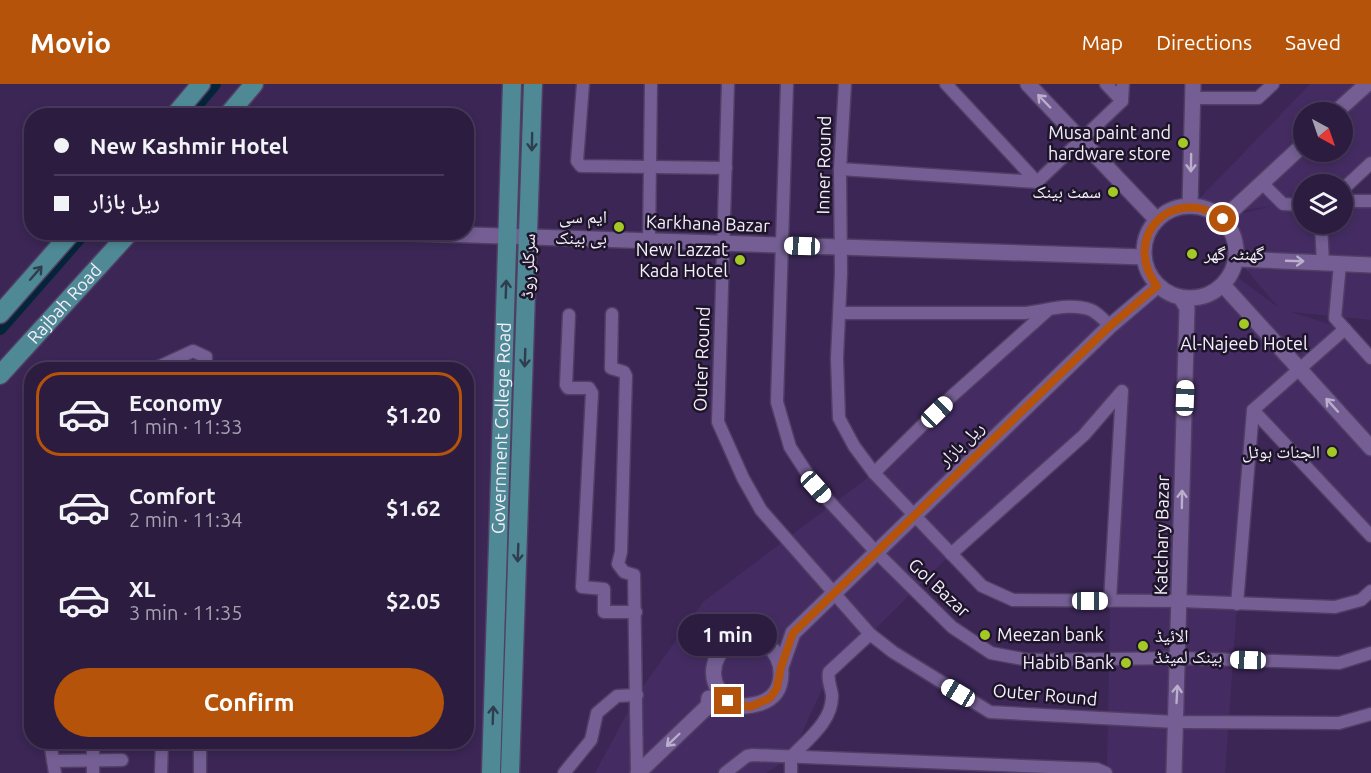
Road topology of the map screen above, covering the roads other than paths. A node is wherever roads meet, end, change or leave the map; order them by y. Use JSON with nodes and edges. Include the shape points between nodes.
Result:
{"nodes":[{"id":1,"x":201,"y":84,"type":"edge"},
{"id":2,"x":254,"y":84,"type":"edge"},
{"id":3,"x":512,"y":84,"type":"edge"},
{"id":4,"x":533,"y":84,"type":"edge"},
{"id":5,"x":583,"y":84,"type":"edge"},
{"id":6,"x":651,"y":84,"type":"edge"},
{"id":7,"x":728,"y":84,"type":"edge"},
{"id":8,"x":787,"y":84,"type":"edge"},
{"id":9,"x":845,"y":84,"type":"edge"},
{"id":10,"x":946,"y":84,"type":"edge"},
{"id":11,"x":1028,"y":84,"type":"edge"},
{"id":12,"x":1106,"y":84,"type":"edge"},
{"id":13,"x":1123,"y":84,"type":"edge"},
{"id":14,"x":1258,"y":84,"type":"edge"},
{"id":15,"x":1273,"y":84,"type":"edge"},
{"id":16,"x":1367,"y":84,"type":"edge"},
{"id":17,"x":1193,"y":91,"type":"edge"},
{"id":18,"x":1258,"y":98,"type":"junction"},
{"id":19,"x":1122,"y":101,"type":"junction"},
{"id":20,"x":1347,"y":102,"type":"edge"},
{"id":21,"x":181,"y":108,"type":"edge"},
{"id":22,"x":234,"y":108,"type":"edge"},
{"id":23,"x":1081,"y":140,"type":"junction"},
{"id":24,"x":1293,"y":154,"type":"edge"},
{"id":25,"x":1371,"y":163,"type":"edge"},
{"id":26,"x":650,"y":167,"type":"junction"},
{"id":27,"x":726,"y":168,"type":"junction"},
{"id":28,"x":840,"y":169,"type":"junction"},
{"id":29,"x":1353,"y":180,"type":"edge"},
{"id":30,"x":1037,"y":182,"type":"junction"},
{"id":31,"x":1262,"y":183,"type":"junction"},
{"id":32,"x":1353,"y":201,"type":"edge"},
{"id":33,"x":1371,"y":201,"type":"edge"},
{"id":34,"x":1293,"y":204,"type":"edge"},
{"id":35,"x":1190,"y":206,"type":"junction"},
{"id":36,"x":1223,"y":219,"type":"junction"},
{"id":37,"x":1157,"y":220,"type":"junction"},
{"id":38,"x":1322,"y":234,"type":"edge"},
{"id":39,"x":474,"y":236,"type":"edge"},
{"id":40,"x":507,"y":237,"type":"junction"},
{"id":41,"x":529,"y":237,"type":"junction"},
{"id":42,"x":65,"y":240,"type":"edge"},
{"id":43,"x":123,"y":240,"type":"edge"},
{"id":44,"x":649,"y":241,"type":"junction"},
{"id":45,"x":723,"y":244,"type":"junction"},
{"id":46,"x":782,"y":246,"type":"junction"},
{"id":47,"x":841,"y":248,"type":"junction"},
{"id":48,"x":1144,"y":257,"type":"junction"},
{"id":49,"x":1237,"y":259,"type":"junction"},
{"id":50,"x":1323,"y":262,"type":"junction"},
{"id":51,"x":1340,"y":264,"type":"junction"},
{"id":52,"x":1371,"y":265,"type":"edge"},
{"id":53,"x":1223,"y":285,"type":"junction"},
{"id":54,"x":1157,"y":286,"type":"junction"},
{"id":55,"x":1181,"y":298,"type":"junction"},
{"id":56,"x":1047,"y":311,"type":"junction"},
{"id":57,"x":840,"y":313,"type":"junction"},
{"id":58,"x":0,"y":314,"type":"edge"},
{"id":59,"x":612,"y":314,"type":"dead end"},
{"id":60,"x":569,"y":315,"type":"dead end"},
{"id":61,"x":1110,"y":326,"type":"junction"},
{"id":62,"x":1345,"y":329,"type":"junction"},
{"id":63,"x":1371,"y":358,"type":"edge"},
{"id":64,"x":169,"y":362,"type":"edge"},
{"id":65,"x":206,"y":362,"type":"edge"},
{"id":66,"x":1301,"y":371,"type":"junction"},
{"id":67,"x":0,"y":375,"type":"edge"},
{"id":68,"x":1253,"y":410,"type":"junction"},
{"id":69,"x":1371,"y":448,"type":"edge"},
{"id":70,"x":874,"y":473,"type":"junction"},
{"id":71,"x":915,"y":516,"type":"junction"},
{"id":72,"x":1371,"y":536,"type":"edge"},
{"id":73,"x":877,"y":553,"type":"junction"},
{"id":74,"x":951,"y":554,"type":"junction"},
{"id":75,"x":1371,"y":591,"type":"edge"},
{"id":76,"x":836,"y":592,"type":"junction"},
{"id":77,"x":1180,"y":600,"type":"junction"},
{"id":78,"x":1110,"y":601,"type":"junction"},
{"id":79,"x":1237,"y":604,"type":"junction"},
{"id":80,"x":636,"y":612,"type":"junction"},
{"id":81,"x":496,"y":623,"type":"junction"},
{"id":82,"x":515,"y":626,"type":"junction"},
{"id":83,"x":793,"y":633,"type":"junction"},
{"id":84,"x":870,"y":634,"type":"junction"},
{"id":85,"x":750,"y":638,"type":"junction"},
{"id":86,"x":1371,"y":653,"type":"edge"},
{"id":87,"x":1179,"y":658,"type":"junction"},
{"id":88,"x":781,"y":667,"type":"junction"},
{"id":89,"x":713,"y":672,"type":"junction"},
{"id":90,"x":637,"y":695,"type":"junction"},
{"id":91,"x":708,"y":706,"type":"junction"},
{"id":92,"x":739,"y":706,"type":"junction"},
{"id":93,"x":1371,"y":714,"type":"edge"},
{"id":94,"x":1176,"y":722,"type":"junction"},
{"id":95,"x":51,"y":749,"type":"edge"},
{"id":96,"x":93,"y":749,"type":"edge"},
{"id":97,"x":162,"y":749,"type":"edge"},
{"id":98,"x":200,"y":749,"type":"edge"},
{"id":99,"x":791,"y":757,"type":"junction"},
{"id":100,"x":122,"y":760,"type":"dead end"},
{"id":101,"x":54,"y":767,"type":"edge"},
{"id":102,"x":93,"y":767,"type":"edge"},
{"id":103,"x":1024,"y":770,"type":"edge"},
{"id":104,"x":161,"y":773,"type":"edge"},
{"id":105,"x":200,"y":773,"type":"edge"},
{"id":106,"x":492,"y":773,"type":"edge"},
{"id":107,"x":510,"y":773,"type":"edge"},
{"id":108,"x":564,"y":773,"type":"edge"},
{"id":109,"x":638,"y":773,"type":"edge"},
{"id":110,"x":725,"y":773,"type":"edge"},
{"id":111,"x":791,"y":773,"type":"edge"},
{"id":112,"x":1106,"y":773,"type":"edge"},
{"id":113,"x":1174,"y":773,"type":"edge"}],
"edges":[{"from":1,"to":21,"type":"main road"},
{"from":2,"to":22,"type":"main road"},
{"from":3,"to":40,"type":"main road","name":"Government College Road"},
{"from":4,"to":41,"type":"main road","name":"سرکلر روڈ","one_way":true},
{"from":5,"to":26,"type":"street","via":[[577,161],[586,167]]},
{"from":6,"to":26,"type":"street"},
{"from":7,"to":27,"type":"street","name":"Outer Round"},
{"from":8,"to":46,"type":"street","name":"Gol Bazar"},
{"from":9,"to":28,"type":"street","name":"Inner Round"},
{"from":10,"to":30,"type":"street"},
{"from":23,"to":11,"type":"street","one_way":true},
{"from":12,"to":19,"type":"street"},
{"from":13,"to":19,"type":"street"},
{"from":14,"to":18,"type":"street"},
{"from":15,"to":18,"type":"street"},
{"from":16,"to":20,"type":"street"},
{"from":17,"to":18,"type":"street"},
{"from":17,"to":35,"type":"street","one_way":true},
{"from":19,"to":23,"type":"street"},
{"from":23,"to":30,"type":"street"},
{"from":23,"to":37,"type":"street"},
{"from":24,"to":31,"type":"street"},
{"from":25,"to":29,"type":"street"},
{"from":26,"to":27,"type":"street"},
{"from":26,"to":44,"type":"street"},
{"from":27,"to":45,"type":"street","name":"Outer Round"},
{"from":28,"to":30,"type":"street"},
{"from":28,"to":47,"type":"street","name":"Inner Round"},
{"from":31,"to":34,"type":"street","via":[[1283,204]]},
{"from":31,"to":36,"type":"street"},
{"from":32,"to":33,"type":"street"},
{"from":35,"to":36,"type":"street","via":[[1202,207]]},
{"from":35,"to":37,"type":"street","via":[[1167,212]]},
{"from":36,"to":49,"type":"street","via":[[1232,231]]},
{"from":37,"to":48,"type":"street","via":[[1145,241]]},
{"from":38,"to":50,"type":"street"},
{"from":39,"to":40,"type":"street","name":"Karkhana Bazar"},
{"from":40,"to":41,"type":"street","name":"Karkhana Bazar"},
{"from":81,"to":40,"type":"main road","name":"Government College Road","one_way":true},
{"from":41,"to":44,"type":"street","name":"Karkhana Bazar"},
{"from":41,"to":82,"type":"main road","name":"سرکلر روڈ","one_way":true},
{"from":58,"to":42,"type":"main road","one_way":true},
{"from":43,"to":67,"type":"main road","name":"Rajbah Road"},
{"from":44,"to":45,"type":"street","name":"Karkhana Bazar"},
{"from":45,"to":46,"type":"street","name":"Karkhana Bazar"},
{"from":45,"to":76,"type":"street","name":"Outer Round","via":[[718,422],[761,510]]},
{"from":46,"to":47,"type":"street","name":"Karkhana Bazar"},
{"from":46,"to":73,"type":"street","name":"Gol Bazar","via":[[777,402],[790,447],[816,487]]},
{"from":47,"to":48,"type":"street","name":"Karkhana Bazar"},
{"from":47,"to":57,"type":"street","name":"Inner Round"},
{"from":48,"to":54,"type":"street"},
{"from":49,"to":50,"type":"street","one_way":true},
{"from":49,"to":53,"type":"street"},
{"from":50,"to":51,"type":"street"},
{"from":51,"to":52,"type":"street"},
{"from":51,"to":62,"type":"street","via":[[1335,318]]},
{"from":53,"to":55,"type":"street","via":[[1196,299]]},
{"from":53,"to":66,"type":"street"},
{"from":54,"to":55,"type":"street"},
{"from":54,"to":61,"type":"street","name":"ریل بازار"},
{"from":77,"to":55,"type":"street","name":"Katchary Bazar","one_way":true,"via":[[1186,309]]},
{"from":56,"to":57,"type":"street"},
{"from":56,"to":61,"type":"street","via":[[1060,306],[1092,310]]},
{"from":56,"to":70,"type":"street"},
{"from":57,"to":70,"type":"street","name":"Inner Round","via":[[839,418]]},
{"from":59,"to":80,"type":"street","via":[[611,368],[626,376],[618,564],[624,572],[634,575]]},
{"from":60,"to":80,"type":"street","via":[[566,385],[589,388],[592,393],[582,587],[604,589],[604,612]]},
{"from":61,"to":71,"type":"street","name":"ریل بازار"},
{"from":62,"to":63,"type":"street"},
{"from":62,"to":66,"type":"street"},
{"from":64,"to":65,"type":"street","via":[[193,351],[206,357]]},
{"from":66,"to":68,"type":"street"},
{"from":69,"to":66,"type":"street","one_way":true},
{"from":68,"to":72,"type":"street"},
{"from":68,"to":79,"type":"street"},
{"from":70,"to":71,"type":"street","name":"Inner Round"},
{"from":71,"to":73,"type":"street","name":"ریل بازار"},
{"from":71,"to":74,"type":"street","name":"Inner Round"},
{"from":73,"to":76,"type":"street","name":"ریل بازار"},
{"from":73,"to":87,"type":"street","name":"Gol Bazar","via":[[952,627],[991,652],[1028,660]]},
{"from":74,"to":78,"type":"street","name":"Inner Round","via":[[982,586],[1013,600]]},
{"from":74,"to":78,"type":"street","via":[[1084,435],[1122,391]]},
{"from":75,"to":79,"type":"street","name":"Inner Round","via":[[1361,600],[1335,607]]},
{"from":76,"to":83,"type":"street","name":"ریل بازار"},
{"from":76,"to":84,"type":"street","name":"Outer Round"},
{"from":77,"to":78,"type":"street","name":"Inner Round"},
{"from":77,"to":79,"type":"street","name":"Inner Round"},
{"from":77,"to":87,"type":"street","name":"Katchary Bazar"},
{"from":80,"to":90,"type":"street"},
{"from":81,"to":82,"type":"main road"},
{"from":106,"to":81,"type":"main road","name":"Government College Road","one_way":true},
{"from":82,"to":107,"type":"main road"},
{"from":83,"to":85,"type":"street"},
{"from":83,"to":88,"type":"street","name":"ریل بازار"},
{"from":84,"to":94,"type":"street","name":"Outer Round","via":[[990,712]]},
{"from":84,"to":99,"type":"street","via":[[829,672],[829,712]]},
{"from":85,"to":88,"type":"street","via":[[770,647]]},
{"from":85,"to":89,"type":"street","via":[[729,644],[721,651]]},
{"from":86,"to":87,"type":"street","name":"Gol Bazar","via":[[1340,663]]},
{"from":94,"to":87,"type":"street","name":"Katchary Bazar","one_way":true},
{"from":88,"to":92,"type":"street","name":"ریل بازار","via":[[777,688],[770,698],[750,707]]},
{"from":89,"to":91,"type":"street"},
{"from":89,"to":92,"type":"street","via":[[720,693]]},
{"from":90,"to":108,"type":"street","via":[[617,696],[597,712],[591,740]]},
{"from":90,"to":109,"type":"street"},
{"from":91,"to":92,"type":"street","name":"ریل بازار"},
{"from":91,"to":109,"type":"street","one_way":true},
{"from":93,"to":94,"type":"street","name":"Outer Round","via":[[1339,723]]},
{"from":94,"to":113,"type":"street","name":"Katchary Bazar"},
{"from":95,"to":101,"type":"street"},
{"from":96,"to":102,"type":"street"},
{"from":97,"to":104,"type":"street"},
{"from":98,"to":105,"type":"street"},
{"from":99,"to":103,"type":"street"},
{"from":99,"to":110,"type":"street","via":[[747,756]]},
{"from":99,"to":111,"type":"street"},
{"from":100,"to":102,"type":"street"},
{"from":101,"to":102,"type":"street"},
{"from":103,"to":112,"type":"street","via":[[1097,769]]}]}
